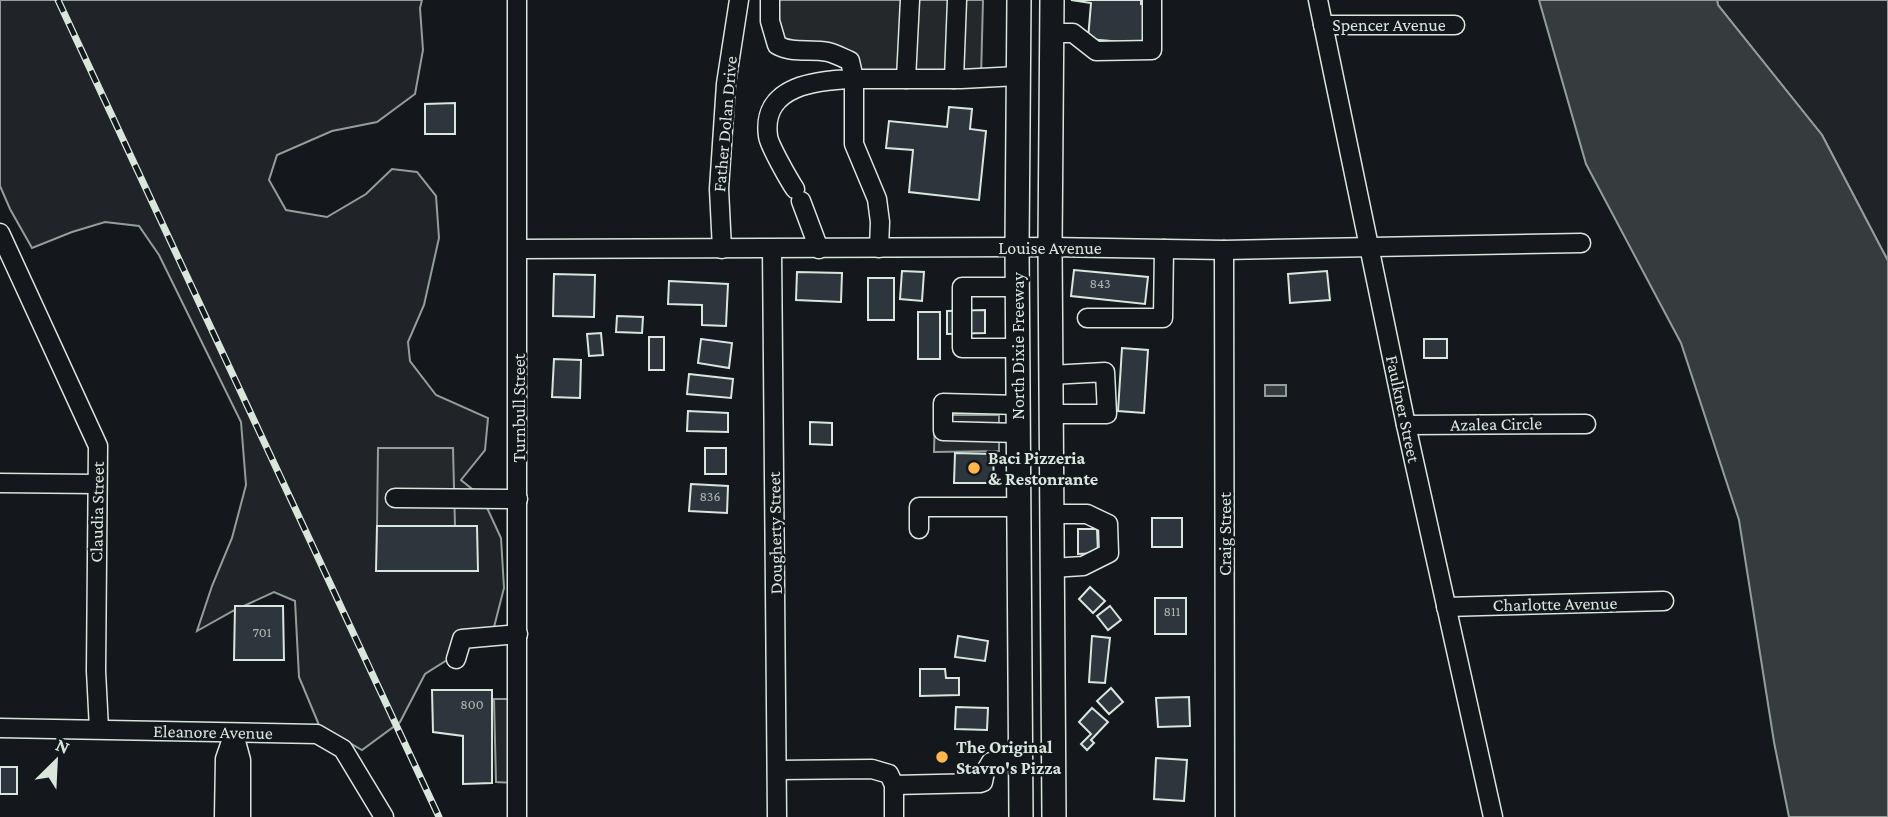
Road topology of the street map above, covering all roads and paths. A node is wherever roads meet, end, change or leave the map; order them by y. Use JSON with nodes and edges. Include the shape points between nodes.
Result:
{"nodes":[{"id":1,"x":517,"y":0,"type":"edge"},
{"id":2,"x":739,"y":0,"type":"edge"},
{"id":3,"x":770,"y":0,"type":"edge"},
{"id":4,"x":909,"y":0,"type":"edge"},
{"id":5,"x":957,"y":0,"type":"edge"},
{"id":6,"x":1019,"y":0,"type":"edge"},
{"id":7,"x":1052,"y":0,"type":"edge"},
{"id":8,"x":1152,"y":0,"type":"edge"},
{"id":9,"x":1318,"y":0,"type":"edge"},
{"id":10,"x":1323,"y":25,"type":"junction"},
{"id":11,"x":1455,"y":25,"type":"dead end"},
{"id":12,"x":1052,"y":33,"type":"junction"},
{"id":13,"x":1018,"y":76,"type":"junction"},
{"id":14,"x":854,"y":79,"type":"junction"},
{"id":15,"x":906,"y":79,"type":"junction"},
{"id":16,"x":954,"y":79,"type":"junction"},
{"id":17,"x":1,"y":238,"type":"edge"},
{"id":18,"x":1581,"y":243,"type":"dead end"},
{"id":19,"x":1017,"y":247,"type":"junction"},
{"id":20,"x":1050,"y":247,"type":"junction"},
{"id":21,"x":879,"y":248,"type":"junction"},
{"id":22,"x":519,"y":249,"type":"junction"},
{"id":23,"x":722,"y":249,"type":"junction"},
{"id":24,"x":772,"y":249,"type":"junction"},
{"id":25,"x":819,"y":249,"type":"junction"},
{"id":26,"x":1164,"y":249,"type":"junction"},
{"id":27,"x":1369,"y":249,"type":"junction"},
{"id":28,"x":1224,"y":250,"type":"junction"},
{"id":29,"x":1017,"y":288,"type":"junction"},
{"id":30,"x":1087,"y":318,"type":"dead end"},
{"id":31,"x":1018,"y":348,"type":"junction"},
{"id":32,"x":1051,"y":375,"type":"junction"},
{"id":33,"x":1018,"y":405,"type":"junction"},
{"id":34,"x":1052,"y":414,"type":"junction"},
{"id":35,"x":1586,"y":424,"type":"dead end"},
{"id":36,"x":1406,"y":425,"type":"junction"},
{"id":37,"x":1018,"y":433,"type":"junction"},
{"id":38,"x":0,"y":483,"type":"edge"},
{"id":39,"x":96,"y":484,"type":"junction"},
{"id":40,"x":395,"y":498,"type":"dead end"},
{"id":41,"x":518,"y":499,"type":"junction"},
{"id":42,"x":1019,"y":508,"type":"junction"},
{"id":43,"x":1052,"y":514,"type":"junction"},
{"id":44,"x":919,"y":529,"type":"dead end"},
{"id":45,"x":1052,"y":568,"type":"junction"},
{"id":46,"x":1664,"y":601,"type":"dead end"},
{"id":47,"x":1446,"y":607,"type":"junction"},
{"id":48,"x":518,"y":634,"type":"junction"},
{"id":49,"x":456,"y":659,"type":"dead end"},
{"id":50,"x":0,"y":727,"type":"edge"},
{"id":51,"x":99,"y":729,"type":"junction"},
{"id":52,"x":234,"y":733,"type":"junction"},
{"id":53,"x":1021,"y":759,"type":"junction"},
{"id":54,"x":777,"y":770,"type":"junction"},
{"id":55,"x":894,"y":785,"type":"junction"},
{"id":56,"x":224,"y":817,"type":"edge"},
{"id":57,"x":241,"y":817,"type":"edge"},
{"id":58,"x":384,"y":817,"type":"edge"},
{"id":59,"x":517,"y":817,"type":"edge"},
{"id":60,"x":777,"y":817,"type":"edge"},
{"id":61,"x":894,"y":817,"type":"edge"},
{"id":62,"x":1021,"y":817,"type":"edge"},
{"id":63,"x":1054,"y":817,"type":"edge"},
{"id":64,"x":1225,"y":817,"type":"edge"},
{"id":65,"x":1493,"y":817,"type":"edge"}],
"edges":[{"from":1,"to":22,"type":"street","name":"Turnbull Street"},
{"from":2,"to":23,"type":"street","name":"Father Dolan Drive","via":[[721,150]]},
{"from":3,"to":14,"type":"street","via":[[777,45],[842,57],[850,61]]},
{"from":4,"to":15,"type":"street"},
{"from":5,"to":16,"type":"street"},
{"from":6,"to":13,"type":"main road","name":"North Dixie Freeway"},
{"from":7,"to":12,"type":"main road","name":"North Dixie Freeway"},
{"from":8,"to":12,"type":"street","via":[[1153,50],[1096,51],[1073,33]]},
{"from":9,"to":10,"type":"street","name":"Faulkner Street"},
{"from":10,"to":11,"type":"street","name":"Spencer Avenue"},
{"from":10,"to":27,"type":"street","name":"Faulkner Street"},
{"from":12,"to":20,"type":"main road","name":"North Dixie Freeway"},
{"from":13,"to":16,"type":"street"},
{"from":13,"to":19,"type":"main road","name":"North Dixie Freeway"},
{"from":14,"to":15,"type":"street"},
{"from":14,"to":21,"type":"street","via":[[854,144],[877,199]]},
{"from":14,"to":25,"type":"street","via":[[797,86],[785,93],[769,116],[768,138]]},
{"from":15,"to":16,"type":"street"},
{"from":17,"to":39,"type":"street","name":"Claudia Street","via":[[98,446]]},
{"from":18,"to":27,"type":"street","name":"Louise Avenue"},
{"from":19,"to":20,"type":"street","name":"Louise Avenue"},
{"from":19,"to":21,"type":"street","name":"Louise Avenue"},
{"from":19,"to":29,"type":"main road","name":"North Dixie Freeway"},
{"from":20,"to":26,"type":"street","name":"Louise Avenue"},
{"from":20,"to":32,"type":"main road","name":"North Dixie Freeway"},
{"from":21,"to":25,"type":"street","name":"Louise Avenue"},
{"from":22,"to":23,"type":"street","name":"Louise Avenue"},
{"from":22,"to":41,"type":"street","name":"Turnbull Street"},
{"from":23,"to":24,"type":"street","name":"Louise Avenue"},
{"from":24,"to":25,"type":"street","name":"Louise Avenue"},
{"from":24,"to":54,"type":"street","name":"Dougherty Street"},
{"from":26,"to":28,"type":"street","name":"Louise Avenue"},
{"from":26,"to":30,"type":"street","via":[[1163,318]]},
{"from":27,"to":28,"type":"street","name":"Louise Avenue"},
{"from":27,"to":36,"type":"street","name":"Faulkner Street"},
{"from":28,"to":64,"type":"street","name":"Craig Street"},
{"from":29,"to":31,"type":"main road","name":"North Dixie Freeway"},
{"from":29,"to":31,"type":"street","via":[[962,287],[962,348]]},
{"from":31,"to":33,"type":"main road","name":"North Dixie Freeway"},
{"from":32,"to":34,"type":"main road","name":"North Dixie Freeway"},
{"from":32,"to":34,"type":"street","via":[[1105,372],[1107,414]]},
{"from":33,"to":37,"type":"main road","name":"North Dixie Freeway"},
{"from":33,"to":37,"type":"street","via":[[943,403],[943,431]]},
{"from":34,"to":43,"type":"main road","name":"North Dixie Freeway"},
{"from":35,"to":36,"type":"street","name":"Azalea Circle"},
{"from":36,"to":47,"type":"street","name":"Faulkner Street"},
{"from":37,"to":42,"type":"main road","name":"North Dixie Freeway"},
{"from":38,"to":39,"type":"street"},
{"from":39,"to":51,"type":"street","name":"Claudia Street"},
{"from":40,"to":41,"type":"street"},
{"from":41,"to":48,"type":"street","name":"Turnbull Street"},
{"from":42,"to":44,"type":"street","via":[[919,507]]},
{"from":42,"to":53,"type":"main road","name":"North Dixie Freeway"},
{"from":43,"to":45,"type":"main road","name":"North Dixie Freeway"},
{"from":43,"to":45,"type":"street","via":[[1087,514],[1108,524],[1109,553],[1083,566]]},
{"from":45,"to":63,"type":"main road","name":"North Dixie Freeway"},
{"from":46,"to":47,"type":"street","name":"Charlotte Avenue"},
{"from":47,"to":65,"type":"street","name":"Faulkner Street"},
{"from":48,"to":49,"type":"street","via":[[462,639]]},
{"from":48,"to":59,"type":"street","name":"Turnbull Street"},
{"from":50,"to":51,"type":"street","name":"Eleanore Avenue"},
{"from":51,"to":52,"type":"street","name":"Eleanore Avenue"},
{"from":52,"to":56,"type":"street","via":[[225,760]]},
{"from":52,"to":57,"type":"street","via":[[241,760]]},
{"from":52,"to":58,"type":"street","name":"Eleanore Avenue","via":[[317,734],[343,749]]},
{"from":53,"to":55,"type":"street","via":[[991,762],[980,783]]},
{"from":53,"to":62,"type":"main road","name":"North Dixie Freeway"},
{"from":54,"to":55,"type":"street","via":[[872,769],[889,775]]},
{"from":54,"to":60,"type":"street","name":"Dougherty Street"},
{"from":55,"to":61,"type":"street"}]}
